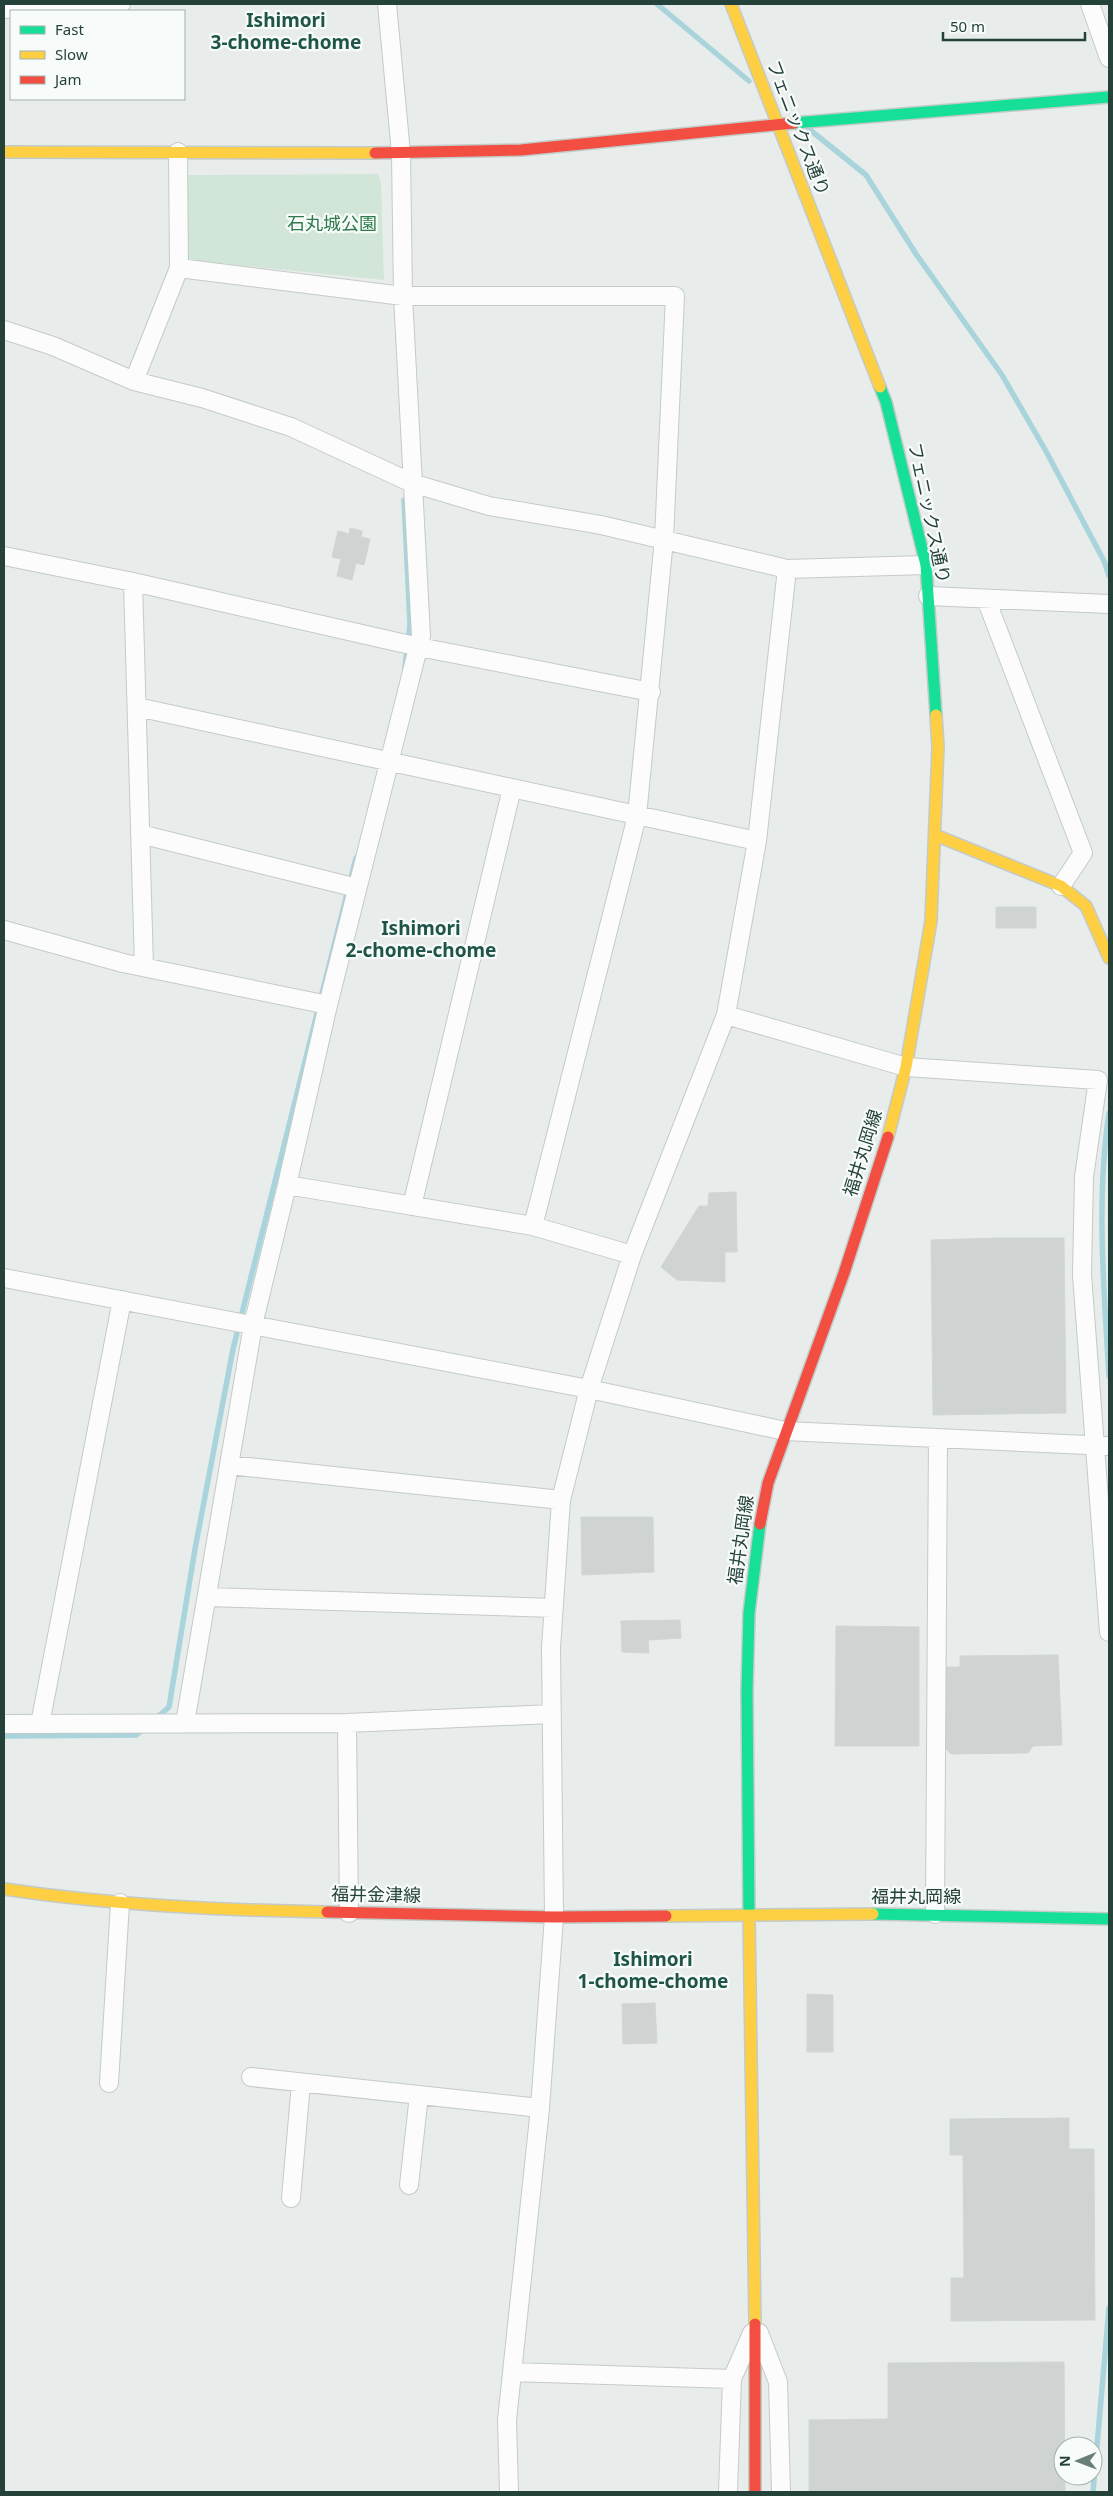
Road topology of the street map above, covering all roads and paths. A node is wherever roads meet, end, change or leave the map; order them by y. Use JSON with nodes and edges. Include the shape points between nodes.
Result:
{"nodes":[{"id":1,"x":121,"y":4,"type":"edge"},
{"id":2,"x":388,"y":4,"type":"edge"},
{"id":3,"x":731,"y":4,"type":"edge"},
{"id":4,"x":1090,"y":4,"type":"edge"},
{"id":5,"x":4,"y":9,"type":"edge"},
{"id":6,"x":1109,"y":58,"type":"edge"},
{"id":7,"x":1109,"y":97,"type":"edge"},
{"id":8,"x":779,"y":124,"type":"junction"},
{"id":9,"x":4,"y":152,"type":"edge"},
{"id":10,"x":178,"y":152,"type":"junction"},
{"id":11,"x":401,"y":153,"type":"junction"},
{"id":12,"x":179,"y":268,"type":"junction"},
{"id":13,"x":403,"y":296,"type":"junction"},
{"id":14,"x":4,"y":330,"type":"edge"},
{"id":15,"x":134,"y":380,"type":"junction"},
{"id":16,"x":412,"y":482,"type":"junction"},
{"id":17,"x":664,"y":539,"type":"junction"},
{"id":18,"x":4,"y":556,"type":"edge"},
{"id":19,"x":926,"y":565,"type":"junction"},
{"id":20,"x":787,"y":569,"type":"junction"},
{"id":21,"x":133,"y":582,"type":"junction"},
{"id":22,"x":928,"y":596,"type":"junction"},
{"id":23,"x":986,"y":599,"type":"junction"},
{"id":24,"x":1109,"y":604,"type":"edge"},
{"id":25,"x":419,"y":647,"type":"junction"},
{"id":26,"x":650,"y":692,"type":"junction"},
{"id":27,"x":137,"y":707,"type":"junction"},
{"id":28,"x":389,"y":761,"type":"junction"},
{"id":29,"x":512,"y":788,"type":"junction"},
{"id":30,"x":638,"y":816,"type":"junction"},
{"id":31,"x":140,"y":834,"type":"junction"},
{"id":32,"x":935,"y":835,"type":"junction"},
{"id":33,"x":757,"y":841,"type":"junction"},
{"id":34,"x":1061,"y":886,"type":"junction"},
{"id":35,"x":357,"y":888,"type":"junction"},
{"id":36,"x":4,"y":930,"type":"edge"},
{"id":37,"x":1109,"y":958,"type":"edge"},
{"id":38,"x":144,"y":967,"type":"junction"},
{"id":39,"x":328,"y":1006,"type":"junction"},
{"id":40,"x":726,"y":1015,"type":"junction"},
{"id":41,"x":906,"y":1068,"type":"junction"},
{"id":42,"x":287,"y":1185,"type":"junction"},
{"id":43,"x":412,"y":1206,"type":"junction"},
{"id":44,"x":533,"y":1226,"type":"junction"},
{"id":45,"x":632,"y":1254,"type":"junction"},
{"id":46,"x":4,"y":1278,"type":"edge"},
{"id":47,"x":122,"y":1300,"type":"junction"},
{"id":48,"x":254,"y":1325,"type":"junction"},
{"id":49,"x":589,"y":1389,"type":"junction"},
{"id":50,"x":785,"y":1431,"type":"junction"},
{"id":51,"x":938,"y":1438,"type":"junction"},
{"id":52,"x":1103,"y":1445,"type":"edge"},
{"id":53,"x":229,"y":1465,"type":"junction"},
{"id":54,"x":560,"y":1500,"type":"junction"},
{"id":55,"x":207,"y":1597,"type":"junction"},
{"id":56,"x":554,"y":1608,"type":"junction"},
{"id":57,"x":1109,"y":1632,"type":"edge"},
{"id":58,"x":552,"y":1714,"type":"junction"},
{"id":59,"x":185,"y":1722,"type":"junction"},
{"id":60,"x":347,"y":1723,"type":"junction"},
{"id":61,"x":4,"y":1724,"type":"edge"},
{"id":62,"x":40,"y":1724,"type":"junction"},
{"id":63,"x":5,"y":1884,"type":"edge"},
{"id":64,"x":120,"y":1903,"type":"junction"},
{"id":65,"x":349,"y":1913,"type":"junction"},
{"id":66,"x":935,"y":1914,"type":"junction"},
{"id":67,"x":749,"y":1916,"type":"junction"},
{"id":68,"x":554,"y":1917,"type":"junction"},
{"id":69,"x":1109,"y":1919,"type":"edge"},
{"id":70,"x":251,"y":2077,"type":"dead end"},
{"id":71,"x":109,"y":2082,"type":"dead end"},
{"id":72,"x":301,"y":2082,"type":"junction"},
{"id":73,"x":419,"y":2095,"type":"junction"},
{"id":74,"x":540,"y":2108,"type":"junction"},
{"id":75,"x":409,"y":2185,"type":"dead end"},
{"id":76,"x":291,"y":2198,"type":"dead end"},
{"id":77,"x":756,"y":2323,"type":"junction"},
{"id":78,"x":512,"y":2372,"type":"junction"},
{"id":79,"x":732,"y":2379,"type":"junction"},
{"id":80,"x":509,"y":2492,"type":"edge"},
{"id":81,"x":728,"y":2492,"type":"edge"},
{"id":82,"x":756,"y":2492,"type":"edge"},
{"id":83,"x":781,"y":2492,"type":"edge"}],
"edges":[{"from":1,"to":5,"type":"street"},
{"from":2,"to":11,"type":"street"},
{"from":3,"to":8,"type":"main road","name":"フェニックス通り"},
{"from":4,"to":6,"type":"street"},
{"from":7,"to":8,"type":"main road"},
{"from":8,"to":11,"type":"main road","via":[[521,150]]},
{"from":8,"to":19,"type":"main road","name":"フェニックス通り","via":[[886,402]]},
{"from":9,"to":10,"type":"main road"},
{"from":10,"to":11,"type":"main road"},
{"from":10,"to":12,"type":"street"},
{"from":11,"to":13,"type":"street"},
{"from":12,"to":13,"type":"street"},
{"from":12,"to":15,"type":"street"},
{"from":13,"to":16,"type":"street"},
{"from":13,"to":17,"type":"street","via":[[675,296]]},
{"from":14,"to":15,"type":"street","via":[[53,346]]},
{"from":15,"to":16,"type":"street","via":[[291,427]]},
{"from":16,"to":17,"type":"street","via":[[489,506]]},
{"from":16,"to":25,"type":"street"},
{"from":17,"to":20,"type":"street"},
{"from":17,"to":26,"type":"street"},
{"from":18,"to":21,"type":"street"},
{"from":19,"to":20,"type":"street"},
{"from":19,"to":22,"type":"main road","name":"フェニックス通り"},
{"from":20,"to":33,"type":"street"},
{"from":21,"to":25,"type":"street"},
{"from":21,"to":27,"type":"street"},
{"from":22,"to":23,"type":"street"},
{"from":22,"to":32,"type":"main road","name":"フェニックス通り","via":[[938,747]]},
{"from":23,"to":24,"type":"street"},
{"from":23,"to":34,"type":"street","via":[[1083,853]]},
{"from":25,"to":26,"type":"street"},
{"from":25,"to":28,"type":"street"},
{"from":26,"to":30,"type":"street"},
{"from":27,"to":28,"type":"street"},
{"from":27,"to":31,"type":"street"},
{"from":28,"to":29,"type":"street"},
{"from":28,"to":35,"type":"street"},
{"from":29,"to":30,"type":"street"},
{"from":29,"to":43,"type":"street"},
{"from":30,"to":33,"type":"street"},
{"from":30,"to":44,"type":"street"},
{"from":31,"to":35,"type":"street"},
{"from":31,"to":38,"type":"street"},
{"from":32,"to":34,"type":"main road"},
{"from":32,"to":41,"type":"main road","name":"福井丸岡線","via":[[931,920]]},
{"from":33,"to":40,"type":"street"},
{"from":34,"to":37,"type":"main road","via":[[1086,906]]},
{"from":35,"to":39,"type":"street"},
{"from":36,"to":38,"type":"street"},
{"from":38,"to":39,"type":"street"},
{"from":39,"to":42,"type":"street"},
{"from":40,"to":41,"type":"street"},
{"from":40,"to":45,"type":"street"},
{"from":41,"to":50,"type":"main road","name":"福井丸岡線","via":[[890,1131],[844,1273]]},
{"from":41,"to":52,"type":"street","via":[[1098,1080],[1084,1177],[1082,1274]]},
{"from":42,"to":43,"type":"street"},
{"from":42,"to":48,"type":"street"},
{"from":43,"to":44,"type":"street"},
{"from":44,"to":45,"type":"street"},
{"from":45,"to":49,"type":"street"},
{"from":46,"to":47,"type":"street"},
{"from":47,"to":48,"type":"street"},
{"from":47,"to":62,"type":"street"},
{"from":48,"to":49,"type":"street"},
{"from":48,"to":53,"type":"street"},
{"from":49,"to":50,"type":"street"},
{"from":49,"to":54,"type":"street"},
{"from":50,"to":51,"type":"street"},
{"from":50,"to":67,"type":"main road","name":"福井丸岡線","via":[[768,1483],[756,1543],[750,1613],[747,1691]]},
{"from":51,"to":52,"type":"street"},
{"from":51,"to":66,"type":"street"},
{"from":52,"to":57,"type":"street"},
{"from":53,"to":54,"type":"street"},
{"from":53,"to":55,"type":"street"},
{"from":54,"to":56,"type":"street"},
{"from":55,"to":56,"type":"street"},
{"from":55,"to":59,"type":"street"},
{"from":56,"to":58,"type":"street"},
{"from":58,"to":60,"type":"street"},
{"from":58,"to":68,"type":"street"},
{"from":59,"to":60,"type":"street"},
{"from":59,"to":62,"type":"street"},
{"from":60,"to":65,"type":"street"},
{"from":61,"to":62,"type":"street"},
{"from":63,"to":64,"type":"main road","name":"福井金津線"},
{"from":64,"to":65,"type":"main road","name":"福井金津線","via":[[214,1910]]},
{"from":64,"to":71,"type":"street"},
{"from":65,"to":68,"type":"main road","name":"福井金津線"},
{"from":66,"to":67,"type":"main road","name":"福井丸岡線"},
{"from":66,"to":69,"type":"main road","name":"福井丸岡線"},
{"from":67,"to":68,"type":"main road","name":"福井金津線"},
{"from":67,"to":77,"type":"main road"},
{"from":68,"to":74,"type":"street"},
{"from":70,"to":72,"type":"street"},
{"from":72,"to":73,"type":"street"},
{"from":72,"to":76,"type":"street"},
{"from":73,"to":74,"type":"street"},
{"from":73,"to":75,"type":"street"},
{"from":74,"to":78,"type":"street"},
{"from":77,"to":79,"type":"street"},
{"from":77,"to":82,"type":"main road"},
{"from":77,"to":83,"type":"street","via":[[778,2382]]},
{"from":78,"to":79,"type":"street"},
{"from":78,"to":80,"type":"street","via":[[507,2420]]},
{"from":79,"to":81,"type":"street"}]}
